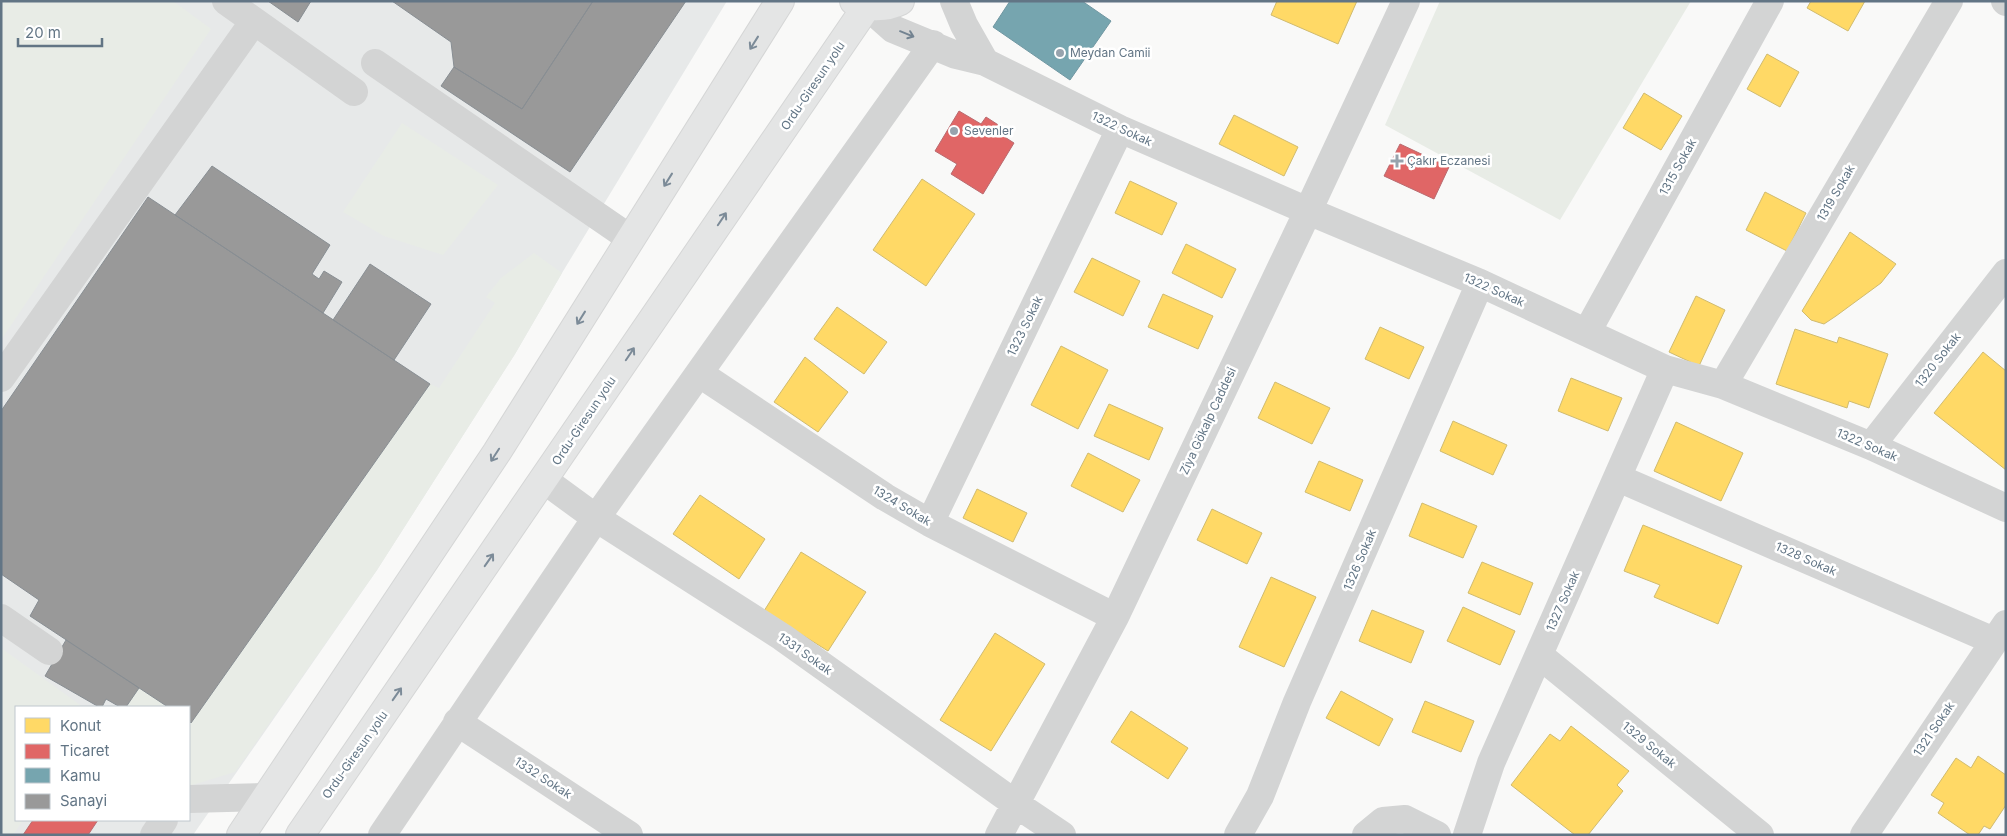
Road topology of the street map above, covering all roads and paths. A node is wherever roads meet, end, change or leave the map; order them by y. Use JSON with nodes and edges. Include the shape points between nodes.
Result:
{"nodes":[{"id":1,"x":226,"y":1,"type":"edge"},
{"id":2,"x":780,"y":1,"type":"edge"},
{"id":3,"x":900,"y":1,"type":"edge"},
{"id":4,"x":954,"y":1,"type":"edge"},
{"id":5,"x":1406,"y":1,"type":"edge"},
{"id":6,"x":1770,"y":1,"type":"edge"},
{"id":7,"x":1949,"y":1,"type":"edge"},
{"id":8,"x":860,"y":4,"type":"edge"},
{"id":9,"x":254,"y":22,"type":"junction"},
{"id":10,"x":933,"y":44,"type":"junction"},
{"id":11,"x":985,"y":62,"type":"junction"},
{"id":12,"x":375,"y":63,"type":"dead end"},
{"id":13,"x":354,"y":92,"type":"dead end"},
{"id":14,"x":1120,"y":129,"type":"junction"},
{"id":15,"x":1308,"y":212,"type":"junction"},
{"id":16,"x":631,"y":239,"type":"junction"},
{"id":17,"x":2006,"y":273,"type":"edge"},
{"id":18,"x":1480,"y":283,"type":"junction"},
{"id":19,"x":1587,"y":332,"type":"junction"},
{"id":20,"x":1665,"y":369,"type":"junction"},
{"id":21,"x":700,"y":374,"type":"junction"},
{"id":22,"x":1,"y":378,"type":"edge"},
{"id":23,"x":1723,"y":385,"type":"junction"},
{"id":24,"x":1870,"y":446,"type":"junction"},
{"id":25,"x":1618,"y":478,"type":"junction"},
{"id":26,"x":544,"y":480,"type":"junction"},
{"id":27,"x":2006,"y":508,"type":"edge"},
{"id":28,"x":596,"y":518,"type":"junction"},
{"id":29,"x":930,"y":523,"type":"junction"},
{"id":30,"x":1,"y":618,"type":"edge"},
{"id":31,"x":1115,"y":618,"type":"junction"},
{"id":32,"x":2000,"y":632,"type":"edge"},
{"id":33,"x":49,"y":651,"type":"dead end"},
{"id":34,"x":1539,"y":655,"type":"junction"},
{"id":35,"x":457,"y":722,"type":"junction"},
{"id":36,"x":267,"y":797,"type":"junction"},
{"id":37,"x":190,"y":799,"type":"edge"},
{"id":38,"x":1016,"y":804,"type":"junction"},
{"id":39,"x":163,"y":821,"type":"edge"},
{"id":40,"x":154,"y":835,"type":"edge"},
{"id":41,"x":241,"y":835,"type":"edge"},
{"id":42,"x":300,"y":835,"type":"edge"},
{"id":43,"x":382,"y":835,"type":"edge"},
{"id":44,"x":628,"y":835,"type":"edge"},
{"id":45,"x":999,"y":835,"type":"edge"},
{"id":46,"x":1062,"y":835,"type":"edge"},
{"id":47,"x":1238,"y":835,"type":"edge"},
{"id":48,"x":1366,"y":835,"type":"edge"},
{"id":49,"x":1437,"y":835,"type":"edge"},
{"id":50,"x":1467,"y":835,"type":"edge"},
{"id":51,"x":1760,"y":835,"type":"edge"},
{"id":52,"x":1864,"y":835,"type":"edge"}],
"edges":[{"from":1,"to":9,"type":"street"},
{"from":2,"to":16,"type":"highway","one_way":true},
{"from":3,"to":8,"type":"highway","via":[[882,6]]},
{"from":4,"to":11,"type":"street"},
{"from":5,"to":15,"type":"street","name":"Ziya Gökalp Caddesi"},
{"from":6,"to":19,"type":"street","name":"1315 Sokak"},
{"from":7,"to":23,"type":"street","name":"1319 Sokak"},
{"from":8,"to":10,"type":"street","name":"1322 Sokak","one_way":true,"via":[[893,28]]},
{"from":26,"to":8,"type":"highway","name":"Ordu-Giresun yolu","one_way":true},
{"from":9,"to":13,"type":"street"},
{"from":9,"to":22,"type":"street"},
{"from":10,"to":11,"type":"street","name":"1322 Sokak","via":[[956,55]]},
{"from":10,"to":21,"type":"street"},
{"from":11,"to":14,"type":"street","name":"1322 Sokak"},
{"from":12,"to":16,"type":"street"},
{"from":14,"to":15,"type":"street","name":"1322 Sokak"},
{"from":14,"to":29,"type":"street","name":"1323 Sokak"},
{"from":15,"to":18,"type":"street","name":"1322 Sokak"},
{"from":15,"to":31,"type":"street","name":"Ziya Gökalp Caddesi"},
{"from":16,"to":36,"type":"highway","one_way":true,"via":[[497,452]]},
{"from":17,"to":24,"type":"street","name":"1320 Sokak"},
{"from":18,"to":19,"type":"street","name":"1322 Sokak"},
{"from":18,"to":47,"type":"street","name":"1326 Sokak","via":[[1297,702],[1260,796]]},
{"from":19,"to":20,"type":"street","name":"1322 Sokak"},
{"from":20,"to":23,"type":"street","name":"1322 Sokak"},
{"from":20,"to":25,"type":"street","name":"1327 Sokak"},
{"from":21,"to":28,"type":"street"},
{"from":21,"to":29,"type":"street","name":"1324 Sokak","via":[[885,497]]},
{"from":23,"to":24,"type":"street","name":"1322 Sokak"},
{"from":24,"to":27,"type":"street","name":"1322 Sokak"},
{"from":25,"to":32,"type":"street","name":"1328 Sokak"},
{"from":25,"to":34,"type":"street","name":"1327 Sokak"},
{"from":26,"to":28,"type":"street","name":"1331 Sokak"},
{"from":42,"to":26,"type":"highway","name":"Ordu-Giresun yolu","one_way":true},
{"from":28,"to":35,"type":"street"},
{"from":28,"to":38,"type":"street","name":"1331 Sokak","via":[[782,637]]},
{"from":29,"to":31,"type":"street","name":"1324 Sokak"},
{"from":30,"to":33,"type":"street"},
{"from":31,"to":38,"type":"street","name":"Ziya Gökalp Caddesi"},
{"from":32,"to":52,"type":"street","name":"1321 Sokak"},
{"from":34,"to":50,"type":"street","name":"1327 Sokak","via":[[1492,763]]},
{"from":34,"to":51,"type":"street","name":"1329 Sokak"},
{"from":35,"to":43,"type":"street"},
{"from":35,"to":44,"type":"street","name":"1332 Sokak"},
{"from":36,"to":37,"type":"street"},
{"from":36,"to":41,"type":"highway"},
{"from":38,"to":45,"type":"street","name":"Ziya Gökalp Caddesi"},
{"from":38,"to":46,"type":"street","name":"1331 Sokak"},
{"from":39,"to":40,"type":"street"},
{"from":48,"to":49,"type":"street","via":[[1383,821],[1404,819]]}]}
